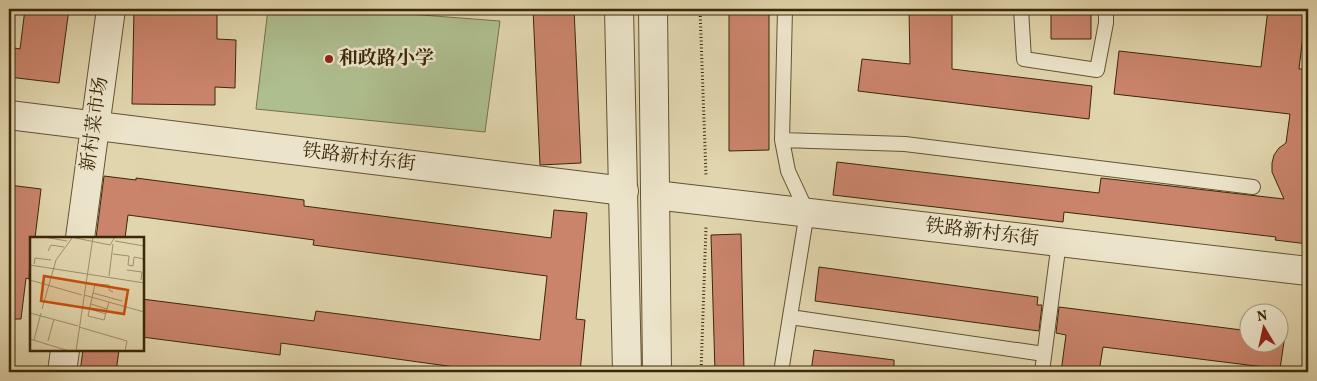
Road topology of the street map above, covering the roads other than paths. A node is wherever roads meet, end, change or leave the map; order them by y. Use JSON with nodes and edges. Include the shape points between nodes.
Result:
{"nodes":[{"id":1,"x":111,"y":9,"type":"edge"},
{"id":2,"x":619,"y":9,"type":"edge"},
{"id":3,"x":653,"y":9,"type":"edge"},
{"id":4,"x":785,"y":9,"type":"edge"},
{"id":5,"x":1021,"y":9,"type":"edge"},
{"id":6,"x":1106,"y":9,"type":"edge"},
{"id":7,"x":9,"y":115,"type":"edge"},
{"id":8,"x":95,"y":125,"type":"junction"},
{"id":9,"x":782,"y":140,"type":"junction"},
{"id":10,"x":1253,"y":188,"type":"dead end"},
{"id":11,"x":624,"y":191,"type":"junction"},
{"id":12,"x":655,"y":195,"type":"junction"},
{"id":13,"x":807,"y":212,"type":"junction"},
{"id":14,"x":80,"y":237,"type":"edge"},
{"id":15,"x":1059,"y":242,"type":"junction"},
{"id":16,"x":1308,"y":271,"type":"edge"},
{"id":17,"x":790,"y":317,"type":"junction"},
{"id":18,"x":65,"y":351,"type":"edge"},
{"id":19,"x":1044,"y":354,"type":"junction"},
{"id":20,"x":62,"y":372,"type":"edge"},
{"id":21,"x":627,"y":372,"type":"edge"},
{"id":22,"x":657,"y":372,"type":"edge"},
{"id":23,"x":781,"y":372,"type":"edge"},
{"id":24,"x":1042,"y":372,"type":"edge"}],
"edges":[{"from":1,"to":8,"type":"street","name":"新村菜市场"},
{"from":2,"to":11,"type":"street"},
{"from":3,"to":12,"type":"street"},
{"from":4,"to":9,"type":"lane"},
{"from":5,"to":6,"type":"lane","via":[[1024,59],[1097,70]]},
{"from":7,"to":8,"type":"street","name":"铁路新村东街"},
{"from":8,"to":11,"type":"street","name":"铁路新村东街"},
{"from":8,"to":14,"type":"street","name":"新村菜市场"},
{"from":9,"to":10,"type":"lane","via":[[905,144]]},
{"from":9,"to":13,"type":"lane","via":[[788,171]]},
{"from":11,"to":21,"type":"street"},
{"from":12,"to":13,"type":"street","name":"铁路新村东街"},
{"from":12,"to":22,"type":"street"},
{"from":13,"to":15,"type":"street","name":"铁路新村东街"},
{"from":13,"to":17,"type":"lane"},
{"from":15,"to":16,"type":"street","name":"铁路新村东街"},
{"from":15,"to":19,"type":"lane"},
{"from":17,"to":19,"type":"lane"},
{"from":17,"to":23,"type":"lane"},
{"from":18,"to":20,"type":"street"},
{"from":19,"to":24,"type":"lane"}]}
